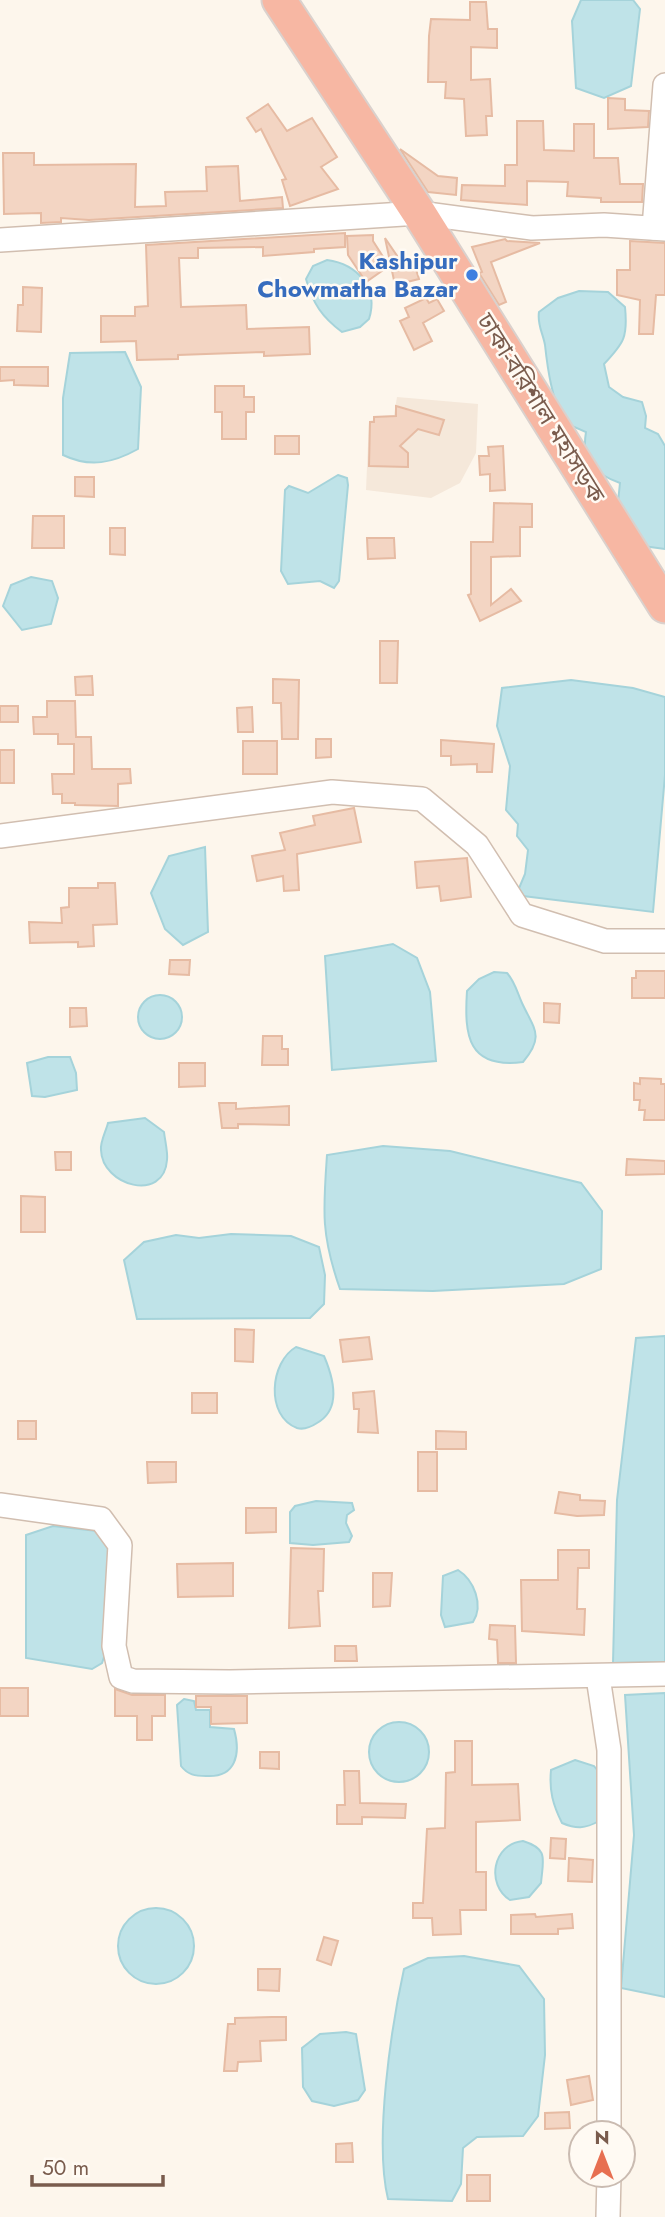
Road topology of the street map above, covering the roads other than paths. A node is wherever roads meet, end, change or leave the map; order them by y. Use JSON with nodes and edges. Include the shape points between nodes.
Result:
{"nodes":[{"id":1,"x":279,"y":0,"type":"edge"},
{"id":2,"x":665,"y":85,"type":"edge"},
{"id":3,"x":419,"y":213,"type":"junction"},
{"id":4,"x":659,"y":229,"type":"edge"},
{"id":5,"x":0,"y":240,"type":"edge"},
{"id":6,"x":665,"y":606,"type":"edge"},
{"id":7,"x":0,"y":836,"type":"edge"},
{"id":8,"x":665,"y":941,"type":"edge"},
{"id":9,"x":0,"y":1504,"type":"edge"},
{"id":10,"x":665,"y":1674,"type":"edge"},
{"id":11,"x":598,"y":1677,"type":"junction"},
{"id":12,"x":609,"y":2119,"type":"edge"},
{"id":13,"x":609,"y":2189,"type":"edge"},
{"id":14,"x":608,"y":2217,"type":"edge"}],
"edges":[{"from":1,"to":3,"type":"highway","name":"ঢাকা-বরিশাল মহাসড়ক"},
{"from":2,"to":4,"type":"street"},
{"from":3,"to":4,"type":"street","via":[[532,228],[604,225]]},
{"from":3,"to":5,"type":"street"},
{"from":3,"to":6,"type":"highway","name":"ঢাকা-বরিশাল মহাসড়ক"},
{"from":7,"to":8,"type":"street","via":[[332,792],[422,799],[477,845],[522,915],[605,941]]},
{"from":9,"to":11,"type":"street","via":[[101,1519],[120,1545],[114,1646],[121,1677],[133,1681]]},
{"from":10,"to":11,"type":"street"},
{"from":11,"to":12,"type":"street","via":[[609,1750]]},
{"from":13,"to":14,"type":"street"}]}
